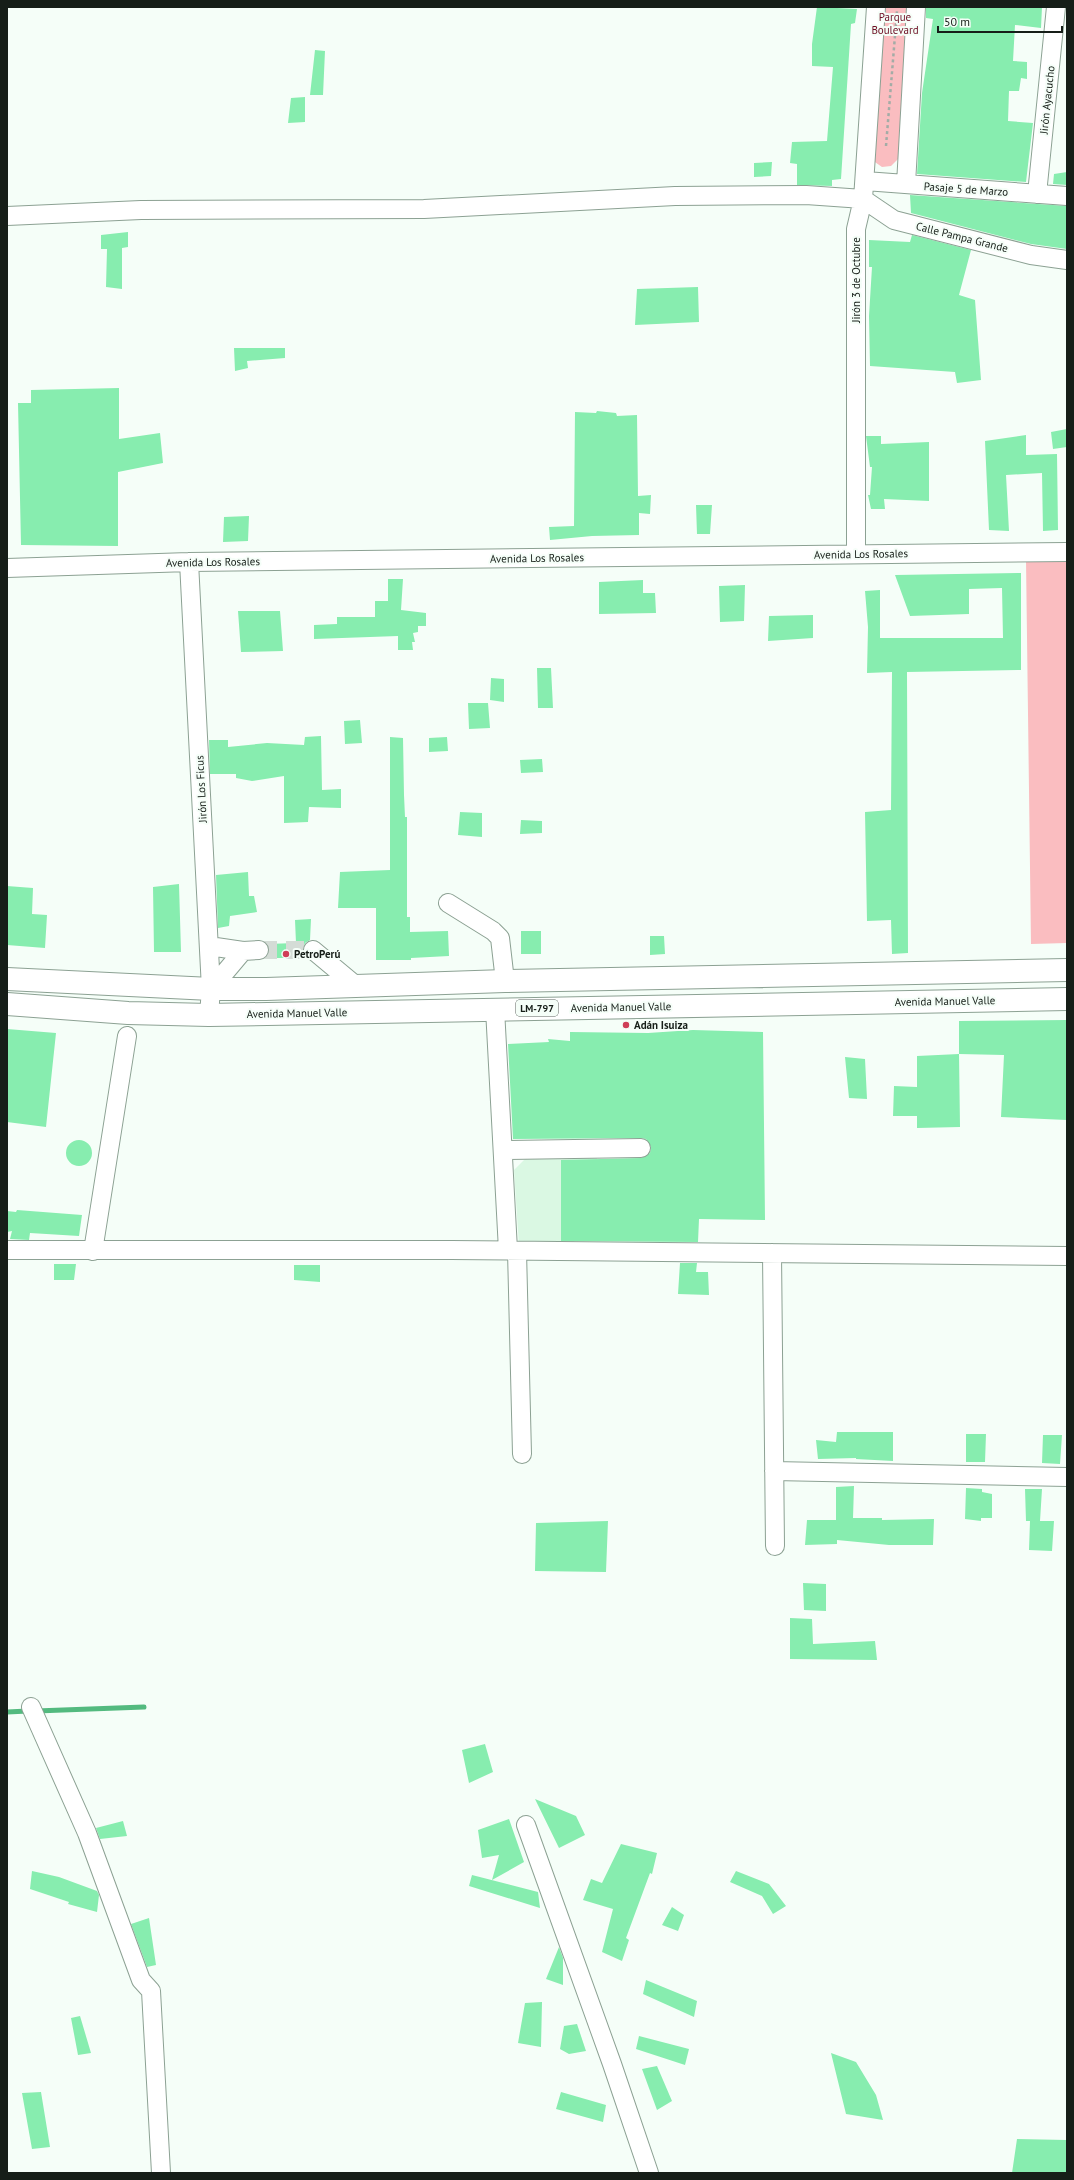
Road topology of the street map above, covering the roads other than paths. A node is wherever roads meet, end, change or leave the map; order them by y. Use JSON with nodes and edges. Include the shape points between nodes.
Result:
{"nodes":[{"id":1,"x":876,"y":7,"type":"edge"},
{"id":2,"x":916,"y":7,"type":"edge"},
{"id":3,"x":1056,"y":7,"type":"edge"},
{"id":4,"x":906,"y":184,"type":"junction"},
{"id":5,"x":864,"y":190,"type":"junction"},
{"id":6,"x":1038,"y":194,"type":"junction"},
{"id":7,"x":1067,"y":196,"type":"edge"},
{"id":8,"x":7,"y":216,"type":"edge"},
{"id":9,"x":1067,"y":260,"type":"edge"},
{"id":10,"x":1067,"y":552,"type":"edge"},
{"id":11,"x":856,"y":554,"type":"junction"},
{"id":12,"x":189,"y":562,"type":"junction"},
{"id":13,"x":7,"y":568,"type":"edge"},
{"id":14,"x":448,"y":903,"type":"dead end"},
{"id":15,"x":209,"y":946,"type":"junction"},
{"id":16,"x":313,"y":950,"type":"tunnel mouth"},
{"id":17,"x":1067,"y":970,"type":"edge"},
{"id":18,"x":7,"y":980,"type":"edge"},
{"id":19,"x":505,"y":981,"type":"junction"},
{"id":20,"x":355,"y":985,"type":"junction"},
{"id":21,"x":211,"y":990,"type":"junction"},
{"id":22,"x":1067,"y":999,"type":"edge"},
{"id":23,"x":7,"y":1004,"type":"edge"},
{"id":24,"x":495,"y":1009,"type":"junction"},
{"id":25,"x":209,"y":1015,"type":"junction"},
{"id":26,"x":127,"y":1036,"type":"dead end"},
{"id":27,"x":641,"y":1148,"type":"dead end"},
{"id":28,"x":503,"y":1150,"type":"junction"},
{"id":29,"x":7,"y":1250,"type":"edge"},
{"id":30,"x":93,"y":1251,"type":"junction"},
{"id":31,"x":513,"y":1251,"type":"junction"},
{"id":32,"x":772,"y":1253,"type":"junction"},
{"id":33,"x":1067,"y":1256,"type":"edge"},
{"id":34,"x":522,"y":1454,"type":"dead end"},
{"id":35,"x":774,"y":1471,"type":"junction"},
{"id":36,"x":1067,"y":1477,"type":"edge"},
{"id":37,"x":775,"y":1546,"type":"dead end"},
{"id":38,"x":30,"y":1707,"type":"dead end"},
{"id":39,"x":526,"y":1826,"type":"dead end"},
{"id":40,"x":161,"y":2173,"type":"edge"},
{"id":41,"x":649,"y":2173,"type":"edge"}],
"edges":[{"from":1,"to":5,"type":"street","name":"Jirón 3 de Octubre"},
{"from":2,"to":4,"type":"street"},
{"from":3,"to":6,"type":"street","name":"Jirón Ayacucho"},
{"from":4,"to":5,"type":"street","name":"Pasaje 5 de Marzo"},
{"from":4,"to":6,"type":"street","name":"Pasaje 5 de Marzo"},
{"from":5,"to":8,"type":"street","name":"Pasaje 5 de Marzo","via":[[806,195],[675,196],[424,208],[141,210]]},
{"from":5,"to":9,"type":"street","name":"Calle Pampa Grande","via":[[894,220],[1031,254]]},
{"from":5,"to":11,"type":"street","name":"Jirón 3 de Octubre","via":[[856,229]]},
{"from":6,"to":7,"type":"street","name":"Pasaje 5 de Marzo"},
{"from":10,"to":11,"type":"street","name":"Avenida Los Rosales"},
{"from":11,"to":12,"type":"street","name":"Avenida Los Rosales"},
{"from":12,"to":13,"type":"street","name":"Avenida Los Rosales"},
{"from":12,"to":15,"type":"street","name":"Jirón Los Ficus"},
{"from":14,"to":19,"type":"street","via":[[500,938]]},
{"from":15,"to":21,"type":"street","name":"Jirón Los Ficus"},
{"from":15,"to":21,"type":"street","via":[[251,951]]},
{"from":16,"to":20,"type":"street"},
{"from":17,"to":19,"type":"main road"},
{"from":18,"to":21,"type":"main road"},
{"from":19,"to":20,"type":"main road"},
{"from":20,"to":21,"type":"main road"},
{"from":21,"to":25,"type":"street","name":"Jirón Los Ficus"},
{"from":22,"to":24,"type":"main road","name":"Avenida Manuel Valle","number":"LM-797"},
{"from":23,"to":25,"type":"main road","name":"Avenida Manuel Valle","number":"LM-797","via":[[128,1013]]},
{"from":24,"to":25,"type":"main road","name":"Avenida Manuel Valle","number":"LM-797"},
{"from":24,"to":28,"type":"street"},
{"from":26,"to":30,"type":"street"},
{"from":27,"to":28,"type":"street"},
{"from":28,"to":31,"type":"street"},
{"from":29,"to":30,"type":"street"},
{"from":30,"to":31,"type":"street"},
{"from":31,"to":32,"type":"street"},
{"from":31,"to":34,"type":"street"},
{"from":32,"to":33,"type":"street"},
{"from":32,"to":35,"type":"street"},
{"from":35,"to":36,"type":"street"},
{"from":35,"to":37,"type":"street"},
{"from":38,"to":40,"type":"street","via":[[87,1833],[141,1980],[151,1991]]},
{"from":39,"to":41,"type":"street"}]}
